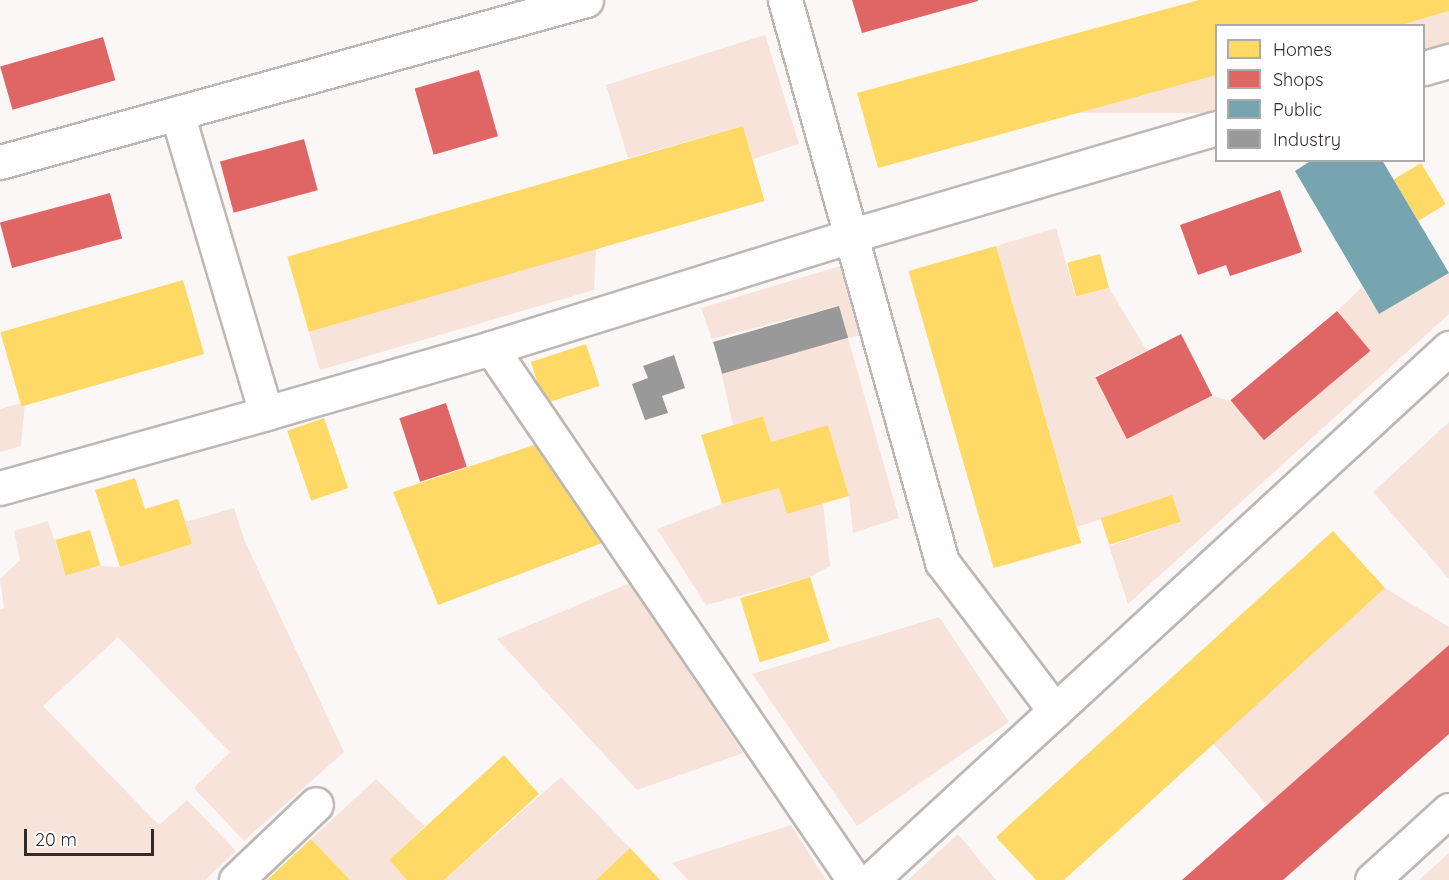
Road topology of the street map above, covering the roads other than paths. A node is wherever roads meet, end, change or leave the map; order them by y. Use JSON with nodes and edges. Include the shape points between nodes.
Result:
{"nodes":[{"id":1,"x":586,"y":0,"type":"edge"},
{"id":2,"x":785,"y":0,"type":"edge"},
{"id":3,"x":1449,"y":61,"type":"edge"},
{"id":4,"x":1425,"y":68,"type":"edge"},
{"id":5,"x":177,"y":113,"type":"junction"},
{"id":6,"x":1215,"y":129,"type":"edge"},
{"id":7,"x":0,"y":162,"type":"edge"},
{"id":8,"x":853,"y":235,"type":"junction"},
{"id":9,"x":491,"y":348,"type":"junction"},
{"id":10,"x":1449,"y":348,"type":"edge"},
{"id":11,"x":266,"y":413,"type":"junction"},
{"id":12,"x":0,"y":488,"type":"edge"},
{"id":13,"x":1055,"y":711,"type":"junction"},
{"id":14,"x":316,"y":804,"type":"dead end"},
{"id":15,"x":1449,"y":810,"type":"edge"},
{"id":16,"x":236,"y":880,"type":"edge"},
{"id":17,"x":854,"y":880,"type":"edge"},
{"id":18,"x":871,"y":880,"type":"edge"},
{"id":19,"x":1372,"y":880,"type":"edge"}],
"edges":[{"from":1,"to":5,"type":"street"},
{"from":2,"to":8,"type":"street"},
{"from":3,"to":4,"type":"street"},
{"from":5,"to":7,"type":"street"},
{"from":5,"to":11,"type":"street"},
{"from":6,"to":8,"type":"street"},
{"from":8,"to":9,"type":"street"},
{"from":8,"to":13,"type":"street","via":[[942,562]]},
{"from":9,"to":11,"type":"street"},
{"from":9,"to":17,"type":"street"},
{"from":10,"to":13,"type":"street"},
{"from":11,"to":12,"type":"street"},
{"from":13,"to":18,"type":"street"},
{"from":14,"to":16,"type":"street"},
{"from":15,"to":19,"type":"street"}]}
